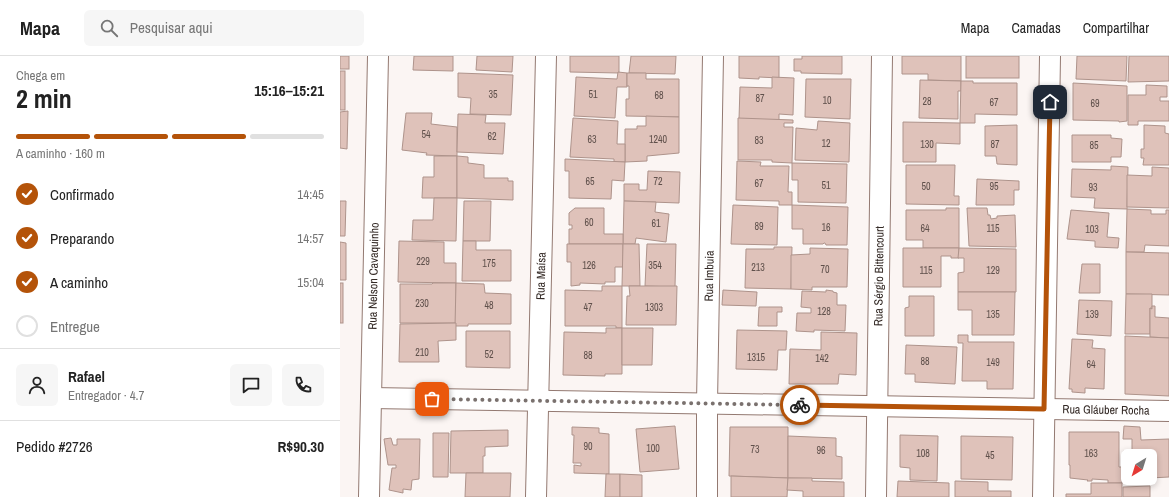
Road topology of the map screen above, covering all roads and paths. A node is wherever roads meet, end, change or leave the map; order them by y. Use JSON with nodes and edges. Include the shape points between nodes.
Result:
{"nodes":[{"id":1,"x":378,"y":56,"type":"edge"},
{"id":2,"x":546,"y":56,"type":"edge"},
{"id":3,"x":713,"y":56,"type":"edge"},
{"id":4,"x":882,"y":56,"type":"edge"},
{"id":5,"x":1050,"y":56,"type":"edge"},
{"id":6,"x":371,"y":398,"type":"junction"},
{"id":7,"x":538,"y":400,"type":"junction"},
{"id":8,"x":706,"y":403,"type":"junction"},
{"id":9,"x":877,"y":406,"type":"junction"},
{"id":10,"x":1044,"y":409,"type":"junction"},
{"id":11,"x":1169,"y":411,"type":"edge"},
{"id":12,"x":369,"y":497,"type":"edge"},
{"id":13,"x":536,"y":497,"type":"edge"},
{"id":14,"x":707,"y":497,"type":"edge"},
{"id":15,"x":876,"y":497,"type":"edge"},
{"id":16,"x":1043,"y":497,"type":"edge"}],
"edges":[{"from":1,"to":6,"type":"street","name":"Rua Nelson Cavaquinho"},
{"from":2,"to":7,"type":"street","name":"Rua Maísa"},
{"from":3,"to":8,"type":"street","name":"Rua Imbuia"},
{"from":4,"to":9,"type":"street","name":"Rua Sérgio Bittencourt"},
{"from":5,"to":10,"type":"street"},
{"from":6,"to":7,"type":"street","name":"Rua Gláuber Rocha"},
{"from":6,"to":12,"type":"street","name":"Rua Nelson Cavaquinho"},
{"from":7,"to":8,"type":"street","name":"Rua Gláuber Rocha"},
{"from":7,"to":13,"type":"street","name":"Rua Maísa"},
{"from":8,"to":9,"type":"street","name":"Rua Gláuber Rocha"},
{"from":8,"to":14,"type":"street","name":"Rua Imbuia"},
{"from":9,"to":10,"type":"street","name":"Rua Gláuber Rocha"},
{"from":9,"to":15,"type":"street","name":"Rua Sérgio Bittencourt"},
{"from":10,"to":11,"type":"street","name":"Rua Gláuber Rocha"},
{"from":10,"to":16,"type":"street"}]}
